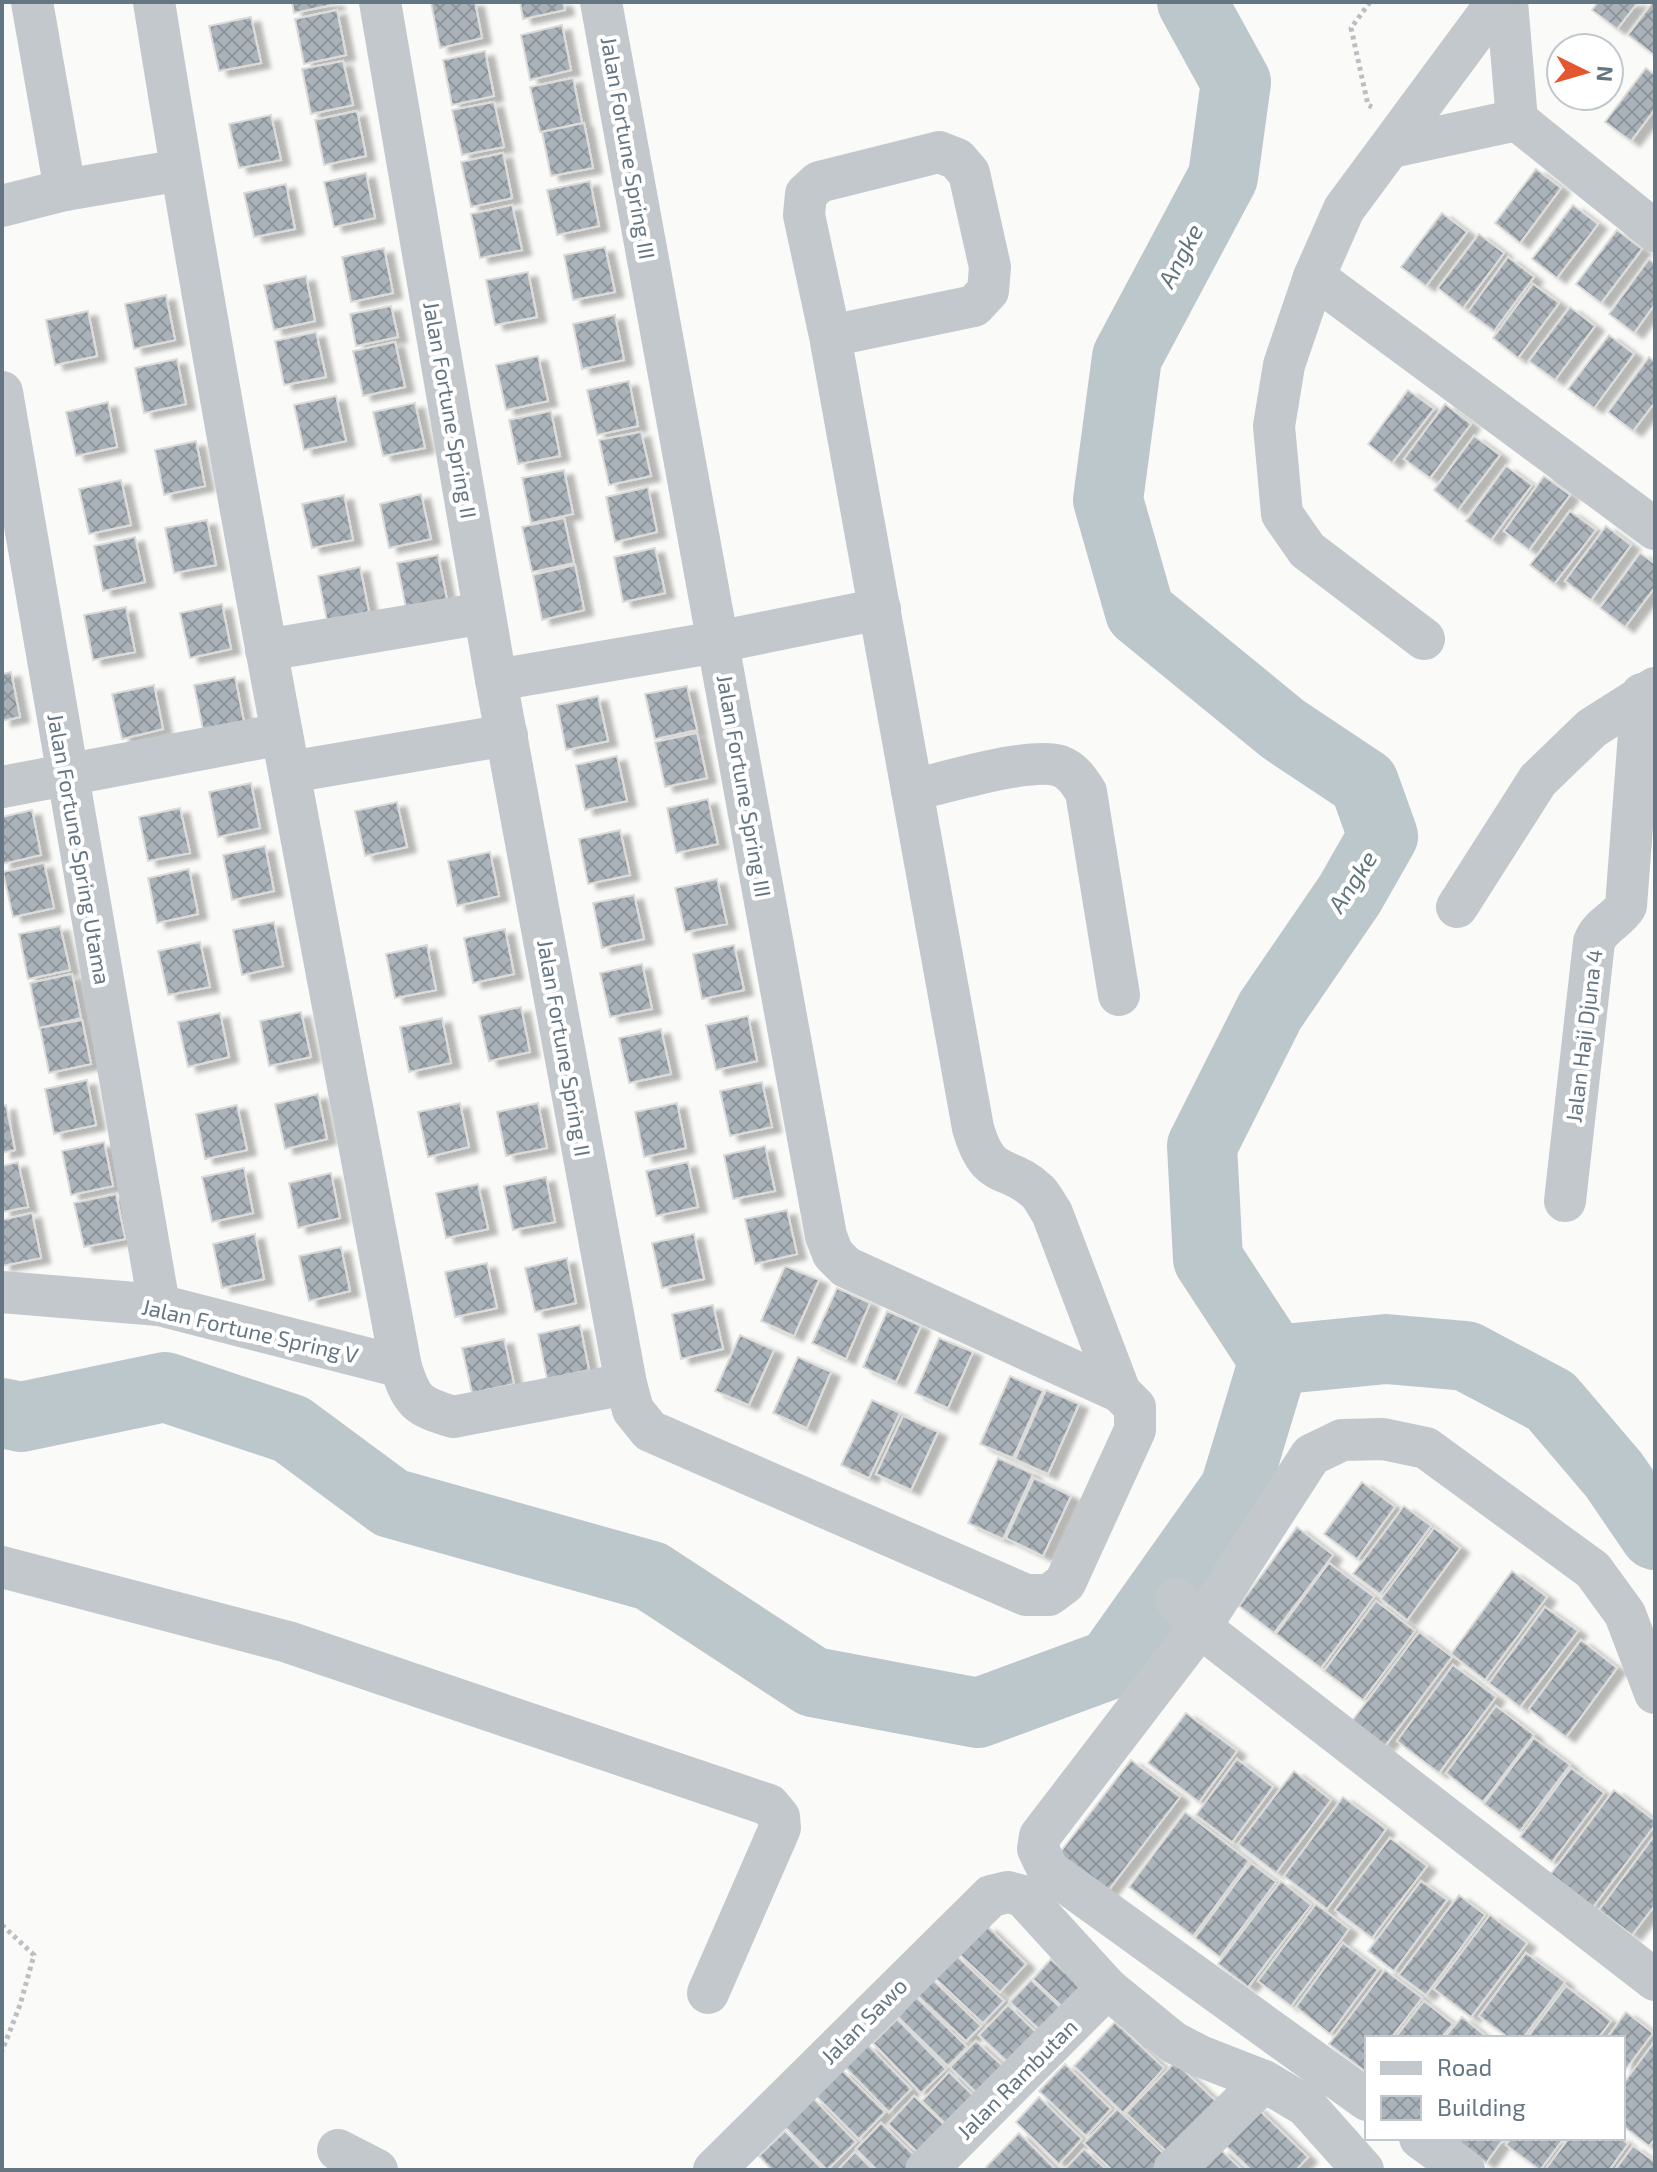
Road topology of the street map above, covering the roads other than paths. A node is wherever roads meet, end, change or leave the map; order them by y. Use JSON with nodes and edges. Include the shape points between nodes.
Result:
{"nodes":[{"id":1,"x":32,"y":2,"type":"edge"},
{"id":2,"x":154,"y":2,"type":"edge"},
{"id":3,"x":380,"y":2,"type":"edge"},
{"id":4,"x":601,"y":2,"type":"edge"},
{"id":5,"x":1497,"y":2,"type":"edge"},
{"id":6,"x":1507,"y":2,"type":"edge"},
{"id":7,"x":1517,"y":120,"type":"junction"},
{"id":8,"x":1398,"y":137,"type":"junction"},
{"id":9,"x":181,"y":170,"type":"junction"},
{"id":10,"x":65,"y":190,"type":"junction"},
{"id":11,"x":2,"y":206,"type":"edge"},
{"id":12,"x":1655,"y":231,"type":"edge"},
{"id":13,"x":1314,"y":277,"type":"junction"},
{"id":14,"x":830,"y":336,"type":"junction"},
{"id":15,"x":2,"y":392,"type":"edge"},
{"id":16,"x":1655,"y":529,"type":"edge"},
{"id":17,"x":880,"y":609,"type":"junction"},
{"id":18,"x":484,"y":613,"type":"junction"},
{"id":19,"x":1424,"y":639,"type":"dead end"},
{"id":20,"x":717,"y":642,"type":"junction"},
{"id":21,"x":266,"y":650,"type":"junction"},
{"id":22,"x":496,"y":680,"type":"junction"},
{"id":23,"x":1649,"y":691,"type":"edge"},
{"id":24,"x":507,"y":735,"type":"junction"},
{"id":25,"x":286,"y":753,"type":"junction"},
{"id":26,"x":66,"y":775,"type":"junction"},
{"id":27,"x":2,"y":787,"type":"edge"},
{"id":28,"x":912,"y":790,"type":"junction"},
{"id":29,"x":1457,"y":907,"type":"dead end"},
{"id":30,"x":1119,"y":995,"type":"dead end"},
{"id":31,"x":1565,"y":1201,"type":"dead end"},
{"id":32,"x":2,"y":1292,"type":"edge"},
{"id":33,"x":159,"y":1305,"type":"junction"},
{"id":34,"x":401,"y":1367,"type":"junction"},
{"id":35,"x":626,"y":1384,"type":"junction"},
{"id":36,"x":1120,"y":1392,"type":"junction"},
{"id":37,"x":2,"y":1567,"type":"edge"},
{"id":38,"x":1188,"y":1613,"type":"junction"},
{"id":39,"x":1655,"y":1693,"type":"edge"},
{"id":40,"x":1655,"y":1980,"type":"edge"},
{"id":41,"x":1107,"y":1988,"type":"junction"},
{"id":42,"x":708,"y":1993,"type":"dead end"},
{"id":43,"x":1264,"y":2081,"type":"junction"},
{"id":44,"x":1365,"y":2099,"type":"edge"},
{"id":45,"x":1423,"y":2140,"type":"edge"},
{"id":46,"x":338,"y":2150,"type":"dead end"},
{"id":47,"x":377,"y":2170,"type":"edge"},
{"id":48,"x":714,"y":2170,"type":"edge"},
{"id":49,"x":926,"y":2170,"type":"edge"},
{"id":50,"x":1174,"y":2170,"type":"edge"},
{"id":51,"x":1363,"y":2170,"type":"edge"},
{"id":52,"x":1464,"y":2170,"type":"edge"}],
"edges":[{"from":1,"to":10,"type":"street"},
{"from":2,"to":9,"type":"street"},
{"from":3,"to":18,"type":"street","name":"Jalan Fortune Spring II"},
{"from":4,"to":20,"type":"street","name":"Jalan Fortune Spring III"},
{"from":5,"to":8,"type":"street"},
{"from":6,"to":7,"type":"street"},
{"from":7,"to":8,"type":"street"},
{"from":7,"to":12,"type":"street"},
{"from":8,"to":13,"type":"street","via":[[1344,209]]},
{"from":9,"to":10,"type":"street"},
{"from":9,"to":21,"type":"street"},
{"from":10,"to":11,"type":"street"},
{"from":13,"to":16,"type":"street"},
{"from":13,"to":19,"type":"street","via":[[1284,365],[1274,426],[1282,514],[1307,550]]},
{"from":14,"to":14,"type":"street","via":[[804,215],[806,194],[819,182],[939,152],[957,159],[969,173],[990,267],[988,291],[974,306]]},
{"from":14,"to":17,"type":"street","name":"Jalan Fortune Spring II"},
{"from":15,"to":26,"type":"street","name":"Jalan Fortune Spring Utama"},
{"from":17,"to":20,"type":"street"},
{"from":17,"to":28,"type":"street","name":"Jalan Fortune Spring II"},
{"from":18,"to":21,"type":"street"},
{"from":18,"to":22,"type":"street","name":"Jalan Fortune Spring II"},
{"from":20,"to":22,"type":"street"},
{"from":20,"to":36,"type":"street","name":"Jalan Fortune Spring III","via":[[833,1254],[846,1267]]},
{"from":21,"to":25,"type":"street"},
{"from":22,"to":24,"type":"street","name":"Jalan Fortune Spring II"},
{"from":23,"to":29,"type":"street","via":[[1592,728],[1538,780]]},
{"from":23,"to":31,"type":"street","name":"Jalan Haji Djuna 4","via":[[1626,906],[1594,942]]},
{"from":24,"to":25,"type":"street"},
{"from":24,"to":35,"type":"street","name":"Jalan Fortune Spring II"},
{"from":25,"to":26,"type":"street"},
{"from":25,"to":34,"type":"street"},
{"from":26,"to":27,"type":"street"},
{"from":26,"to":33,"type":"street","name":"Jalan Fortune Spring Utama"},
{"from":28,"to":30,"type":"street","via":[[1032,763],[1074,774],[1086,792]]},
{"from":28,"to":36,"type":"street","name":"Jalan Fortune Spring II","via":[[979,1149],[994,1168],[1039,1192],[1052,1213]]},
{"from":32,"to":33,"type":"street","name":"Jalan Fortune Spring V"},
{"from":33,"to":34,"type":"street","name":"Jalan Fortune Spring V"},
{"from":34,"to":35,"type":"street","via":[[409,1394],[453,1417]]},
{"from":35,"to":36,"type":"street","name":"Jalan Fortune Spring II","via":[[633,1410],[650,1431],[1026,1595],[1049,1595],[1065,1583],[1135,1430],[1135,1407]]},
{"from":37,"to":42,"type":"street","via":[[288,1642],[769,1805],[780,1828]]},
{"from":38,"to":39,"type":"street","via":[[1311,1455],[1342,1440],[1383,1439],[1426,1448],[1593,1570],[1625,1614]]},
{"from":38,"to":40,"type":"street"},
{"from":38,"to":44,"type":"street","via":[[1040,1836],[1038,1849],[1048,1870]]},
{"from":41,"to":43,"type":"street","via":[[1173,2042]]},
{"from":41,"to":48,"type":"street","name":"Jalan Sawo","via":[[1023,1896],[991,1896]]},
{"from":41,"to":49,"type":"street","name":"Jalan Rambutan"},
{"from":43,"to":50,"type":"street"},
{"from":43,"to":51,"type":"street","via":[[1306,2106]]},
{"from":45,"to":52,"type":"street"},
{"from":46,"to":47,"type":"street"}]}
